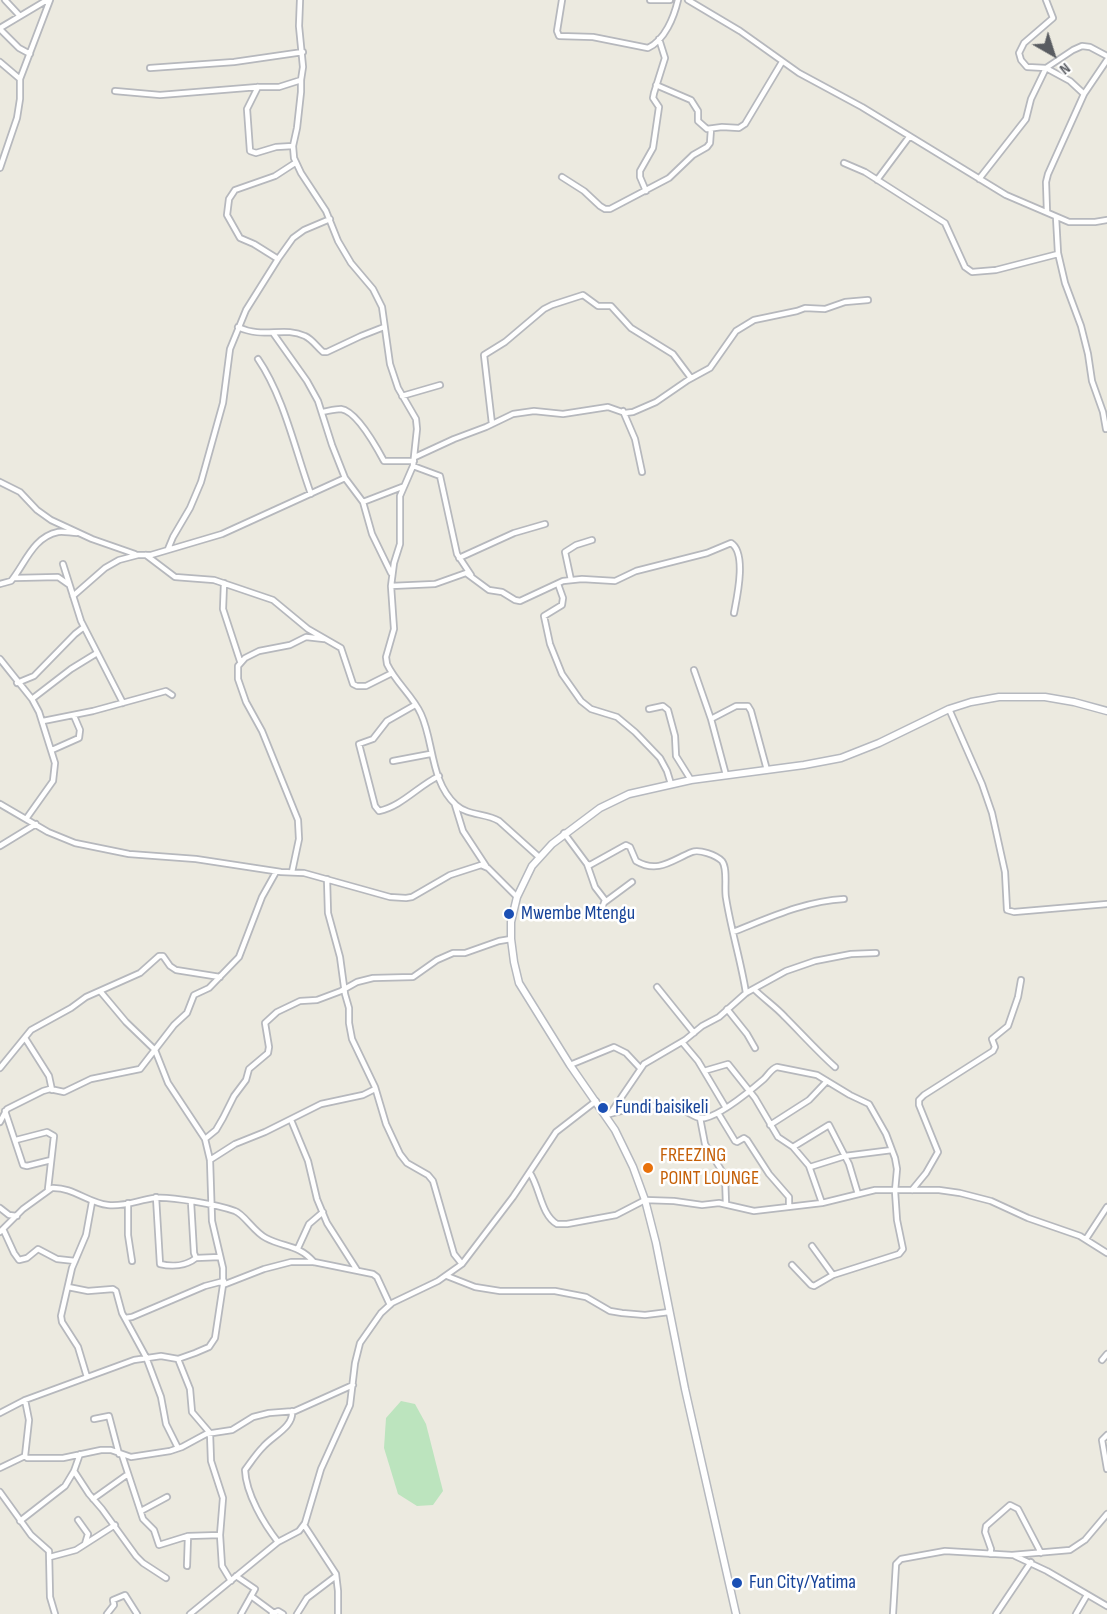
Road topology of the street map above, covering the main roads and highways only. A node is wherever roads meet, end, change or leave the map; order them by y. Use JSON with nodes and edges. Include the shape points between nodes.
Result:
{"nodes":[{"id":1,"x":1107,"y":711,"type":"edge"},
{"id":2,"x":736,"y":1614,"type":"edge"}],
"edges":[{"from":1,"to":2,"type":"main road","via":[[1074,702],[1021,696],[980,700],[949,709],[845,756],[691,780],[629,794],[613,800],[564,833],[539,857],[517,897],[511,939],[519,983],[570,1065],[608,1115],[645,1200]]}]}
